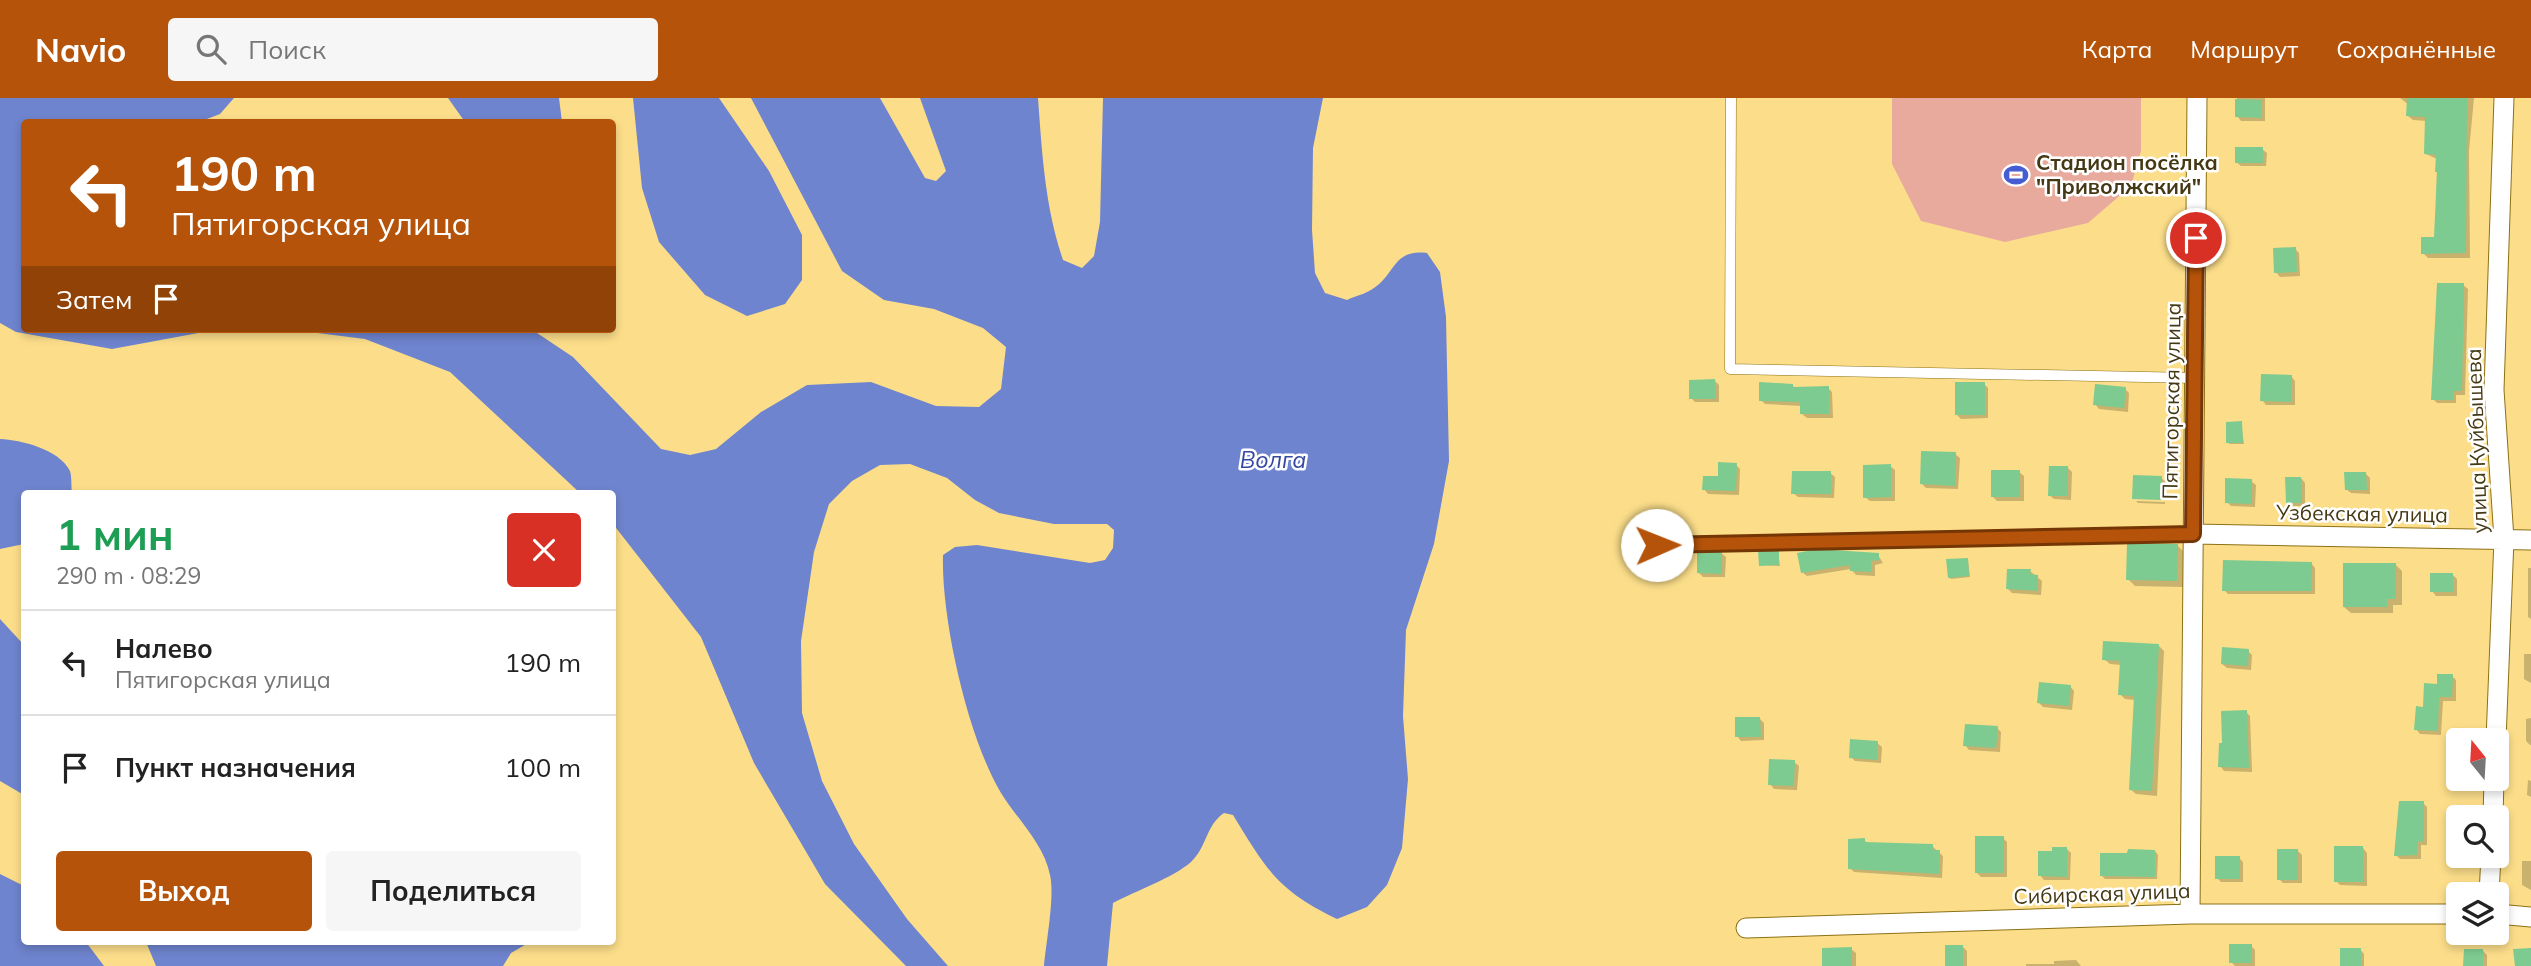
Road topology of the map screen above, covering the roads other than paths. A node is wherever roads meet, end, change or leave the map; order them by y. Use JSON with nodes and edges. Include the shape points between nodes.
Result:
{"nodes":[{"id":1,"x":1731,"y":98,"type":"edge"},
{"id":2,"x":2197,"y":98,"type":"edge"},
{"id":3,"x":2504,"y":98,"type":"edge"},
{"id":4,"x":2195,"y":378,"type":"junction"},
{"id":5,"x":2193,"y":534,"type":"junction"},
{"id":6,"x":2504,"y":540,"type":"junction"},
{"id":7,"x":2531,"y":540,"type":"edge"},
{"id":8,"x":1657,"y":545,"type":"dead end"},
{"id":9,"x":2496,"y":728,"type":"edge"},
{"id":10,"x":2190,"y":914,"type":"junction"},
{"id":11,"x":2446,"y":914,"type":"edge"},
{"id":12,"x":2509,"y":916,"type":"edge"},
{"id":13,"x":2531,"y":917,"type":"edge"},
{"id":14,"x":1746,"y":928,"type":"dead end"}],
"edges":[{"from":1,"to":4,"type":"lane","via":[[1730,369]]},
{"from":2,"to":4,"type":"street","name":"Пятигорская улица"},
{"from":3,"to":6,"type":"street","name":"улица Куйбышева","via":[[2494,390]]},
{"from":4,"to":5,"type":"street","name":"Пятигорская улица"},
{"from":5,"to":6,"type":"street","name":"Узбекская улица"},
{"from":5,"to":8,"type":"lane"},
{"from":5,"to":10,"type":"street","name":"Пятигорская улица"},
{"from":6,"to":7,"type":"street","name":"Узбекская улица"},
{"from":6,"to":9,"type":"street","name":"улица Куйбышева"},
{"from":10,"to":11,"type":"street","name":"Сибирская улица"},
{"from":10,"to":14,"type":"street","name":"Сибирская улица"},
{"from":12,"to":13,"type":"street"}]}
